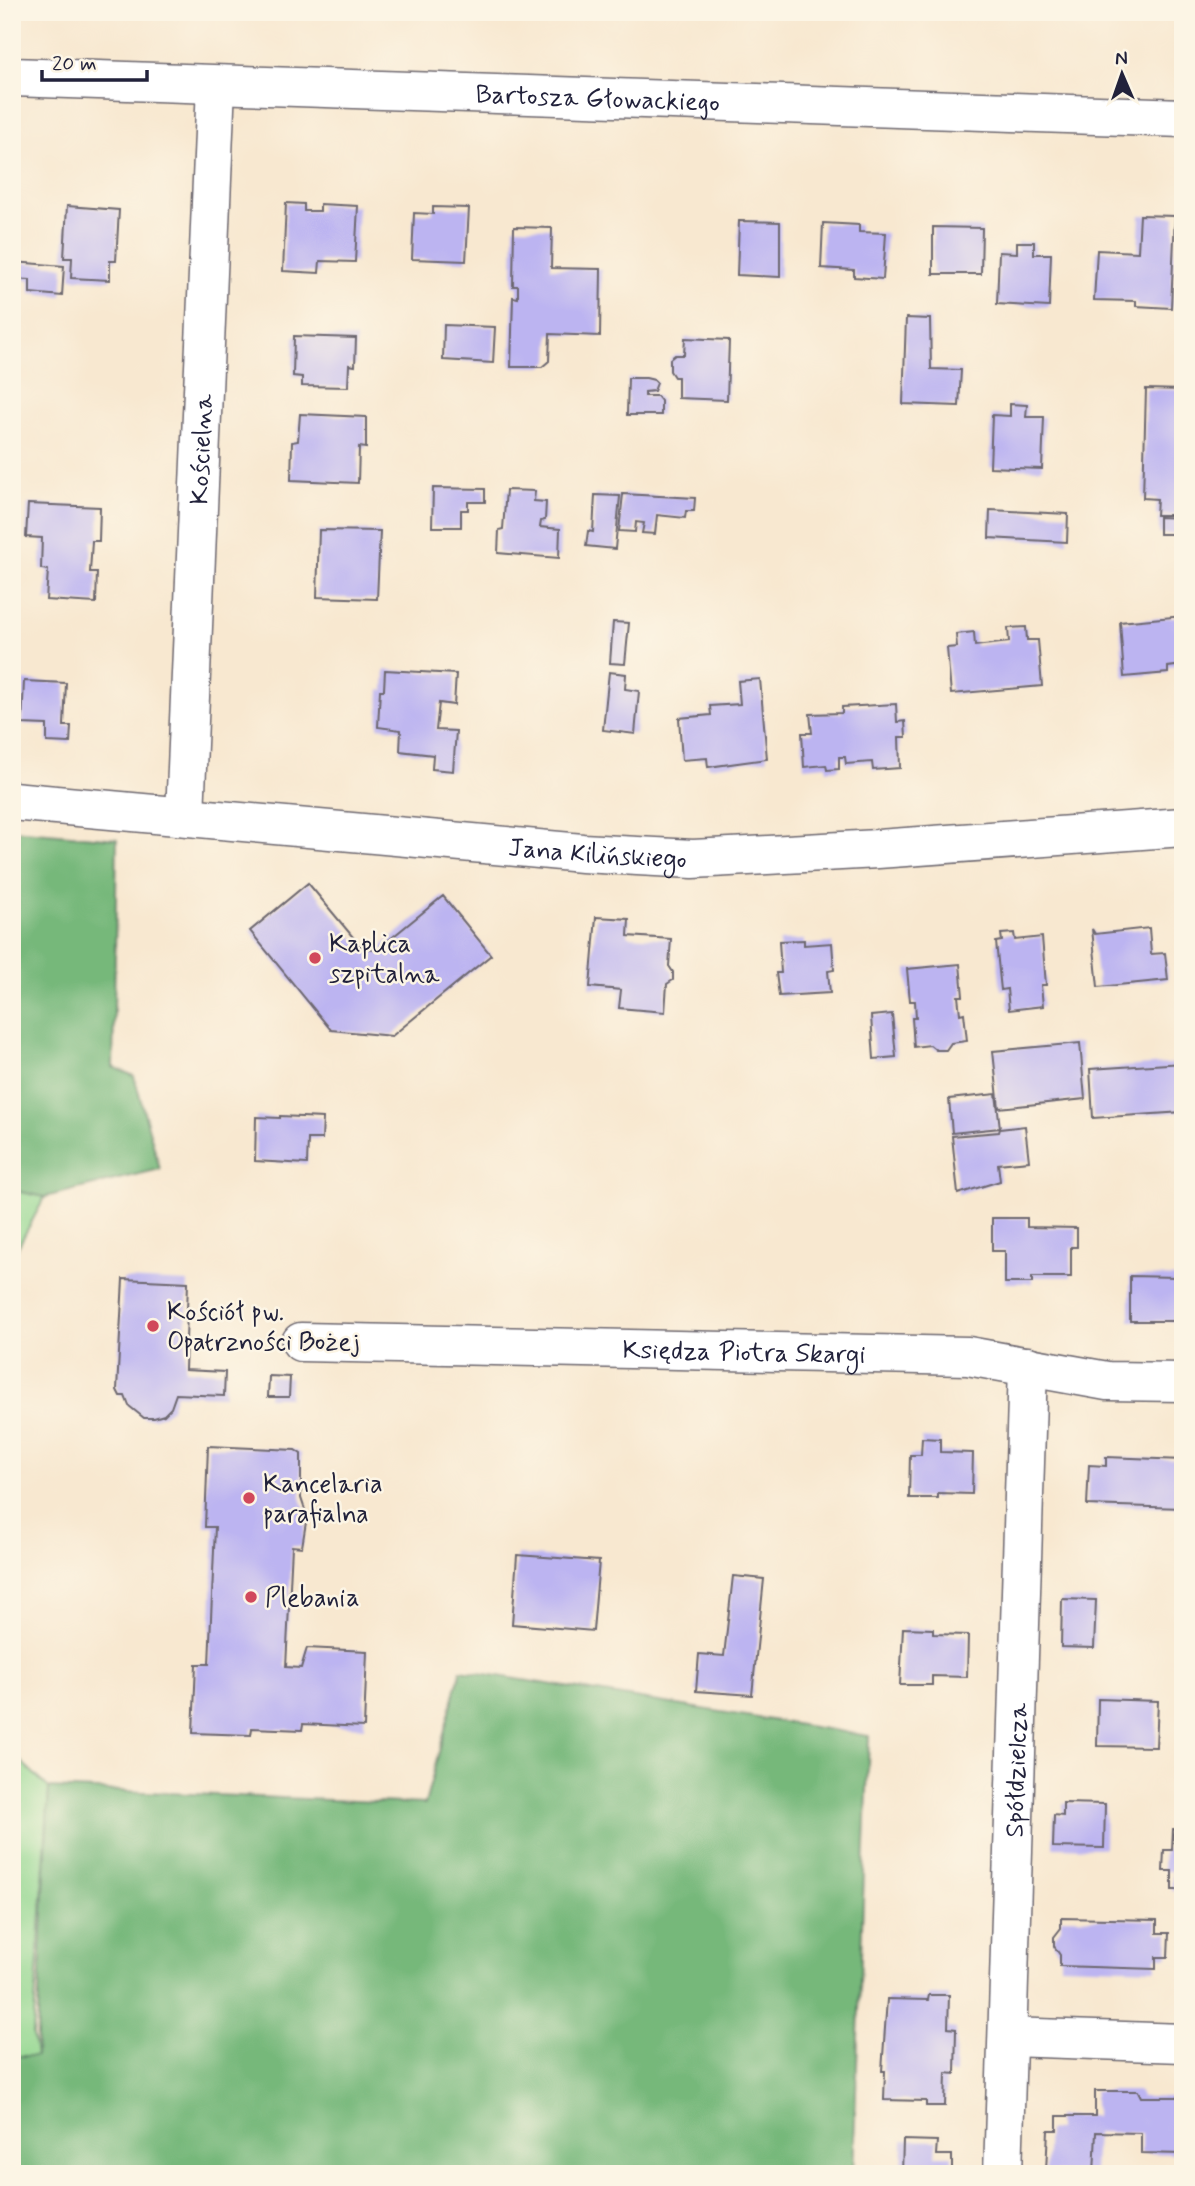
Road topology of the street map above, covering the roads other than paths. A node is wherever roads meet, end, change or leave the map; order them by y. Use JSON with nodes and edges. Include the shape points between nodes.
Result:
{"nodes":[{"id":1,"x":12,"y":77,"type":"edge"},
{"id":2,"x":216,"y":85,"type":"junction"},
{"id":3,"x":1183,"y":118,"type":"edge"},
{"id":4,"x":12,"y":801,"type":"edge"},
{"id":5,"x":185,"y":815,"type":"junction"},
{"id":6,"x":1183,"y":827,"type":"edge"},
{"id":7,"x":301,"y":1342,"type":"dead end"},
{"id":8,"x":1028,"y":1366,"type":"junction"},
{"id":9,"x":1183,"y":1382,"type":"edge"},
{"id":10,"x":1008,"y":2037,"type":"junction"},
{"id":11,"x":1183,"y":2043,"type":"edge"},
{"id":12,"x":1003,"y":2174,"type":"edge"}],
"edges":[{"from":1,"to":2,"type":"street","name":"Bartosza Głowackiego"},
{"from":2,"to":3,"type":"street","name":"Bartosza Głowackiego"},
{"from":2,"to":5,"type":"street","name":"Kościelna"},
{"from":4,"to":5,"type":"street","name":"Jana Kilińskiego"},
{"from":5,"to":6,"type":"street","name":"Jana Kilińskiego","via":[[582,853],[693,859]]},
{"from":7,"to":8,"type":"street","name":"Księdza Piotra Skargi","via":[[968,1356]]},
{"from":8,"to":9,"type":"street","name":"Księdza Piotra Skargi","via":[[1107,1381]]},
{"from":8,"to":10,"type":"street","name":"Spółdzielcza"},
{"from":10,"to":11,"type":"street"},
{"from":10,"to":12,"type":"street","name":"Spółdzielcza"}]}
